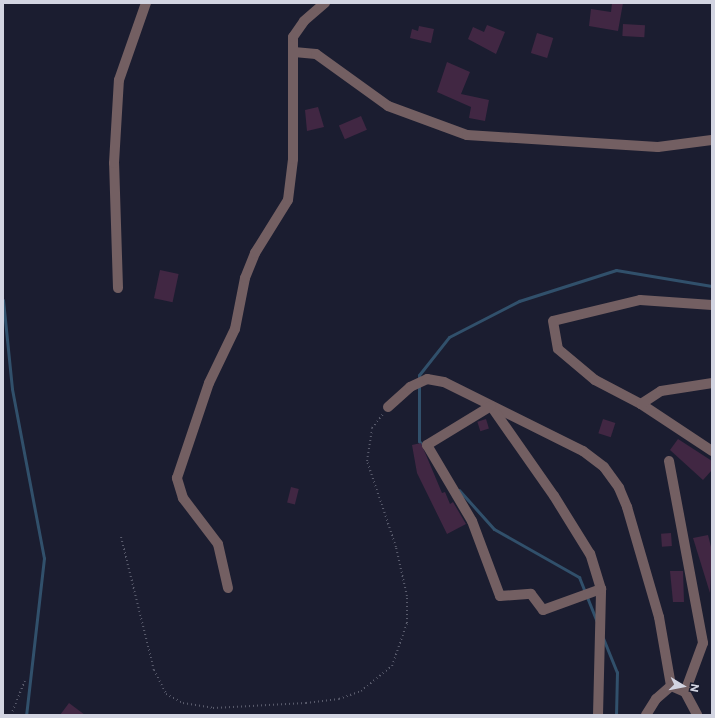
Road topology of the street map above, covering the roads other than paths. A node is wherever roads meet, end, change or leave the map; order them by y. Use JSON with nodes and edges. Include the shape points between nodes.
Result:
{"nodes":[{"id":1,"x":146,"y":3,"type":"edge"},
{"id":2,"x":325,"y":3,"type":"edge"},
{"id":3,"x":294,"y":52,"type":"junction"},
{"id":4,"x":712,"y":140,"type":"edge"},
{"id":5,"x":118,"y":288,"type":"dead end"},
{"id":6,"x":712,"y":304,"type":"edge"},
{"id":7,"x":712,"y":383,"type":"edge"},
{"id":8,"x":641,"y":404,"type":"junction"},
{"id":9,"x":491,"y":406,"type":"junction"},
{"id":10,"x":388,"y":407,"type":"road end"},
{"id":11,"x":712,"y":451,"type":"edge"},
{"id":12,"x":669,"y":461,"type":"dead end"},
{"id":13,"x":228,"y":588,"type":"dead end"},
{"id":14,"x":601,"y":590,"type":"junction"},
{"id":15,"x":671,"y":686,"type":"junction"},
{"id":16,"x":685,"y":692,"type":"junction"},
{"id":17,"x":598,"y":715,"type":"edge"},
{"id":18,"x":646,"y":715,"type":"edge"},
{"id":19,"x":697,"y":715,"type":"edge"}],
"edges":[{"from":1,"to":5,"type":"street","via":[[119,80],[114,163]]},
{"from":2,"to":3,"type":"street","via":[[304,21],[294,37]]},
{"from":3,"to":4,"type":"street","via":[[316,54],[388,106],[467,135],[658,147]]},
{"from":3,"to":13,"type":"street","via":[[293,159],[288,200],[250,266],[235,329],[209,383],[177,478],[183,498],[218,544]]},
{"from":6,"to":8,"type":"street","via":[[640,300],[553,321],[558,349],[595,380]]},
{"from":7,"to":8,"type":"street","via":[[661,391]]},
{"from":8,"to":11,"type":"street"},
{"from":9,"to":10,"type":"street","via":[[465,390],[427,379],[410,387]]},
{"from":9,"to":14,"type":"street","via":[[590,554]]},
{"from":9,"to":14,"type":"street","via":[[427,445],[472,521],[500,596],[531,594],[543,610]]},
{"from":9,"to":15,"type":"street","via":[[583,451],[604,467],[619,488],[659,617]]},
{"from":12,"to":16,"type":"street","via":[[703,643]]},
{"from":14,"to":17,"type":"street"},
{"from":15,"to":16,"type":"street"},
{"from":15,"to":18,"type":"street","via":[[656,699]]},
{"from":16,"to":19,"type":"street"}]}
